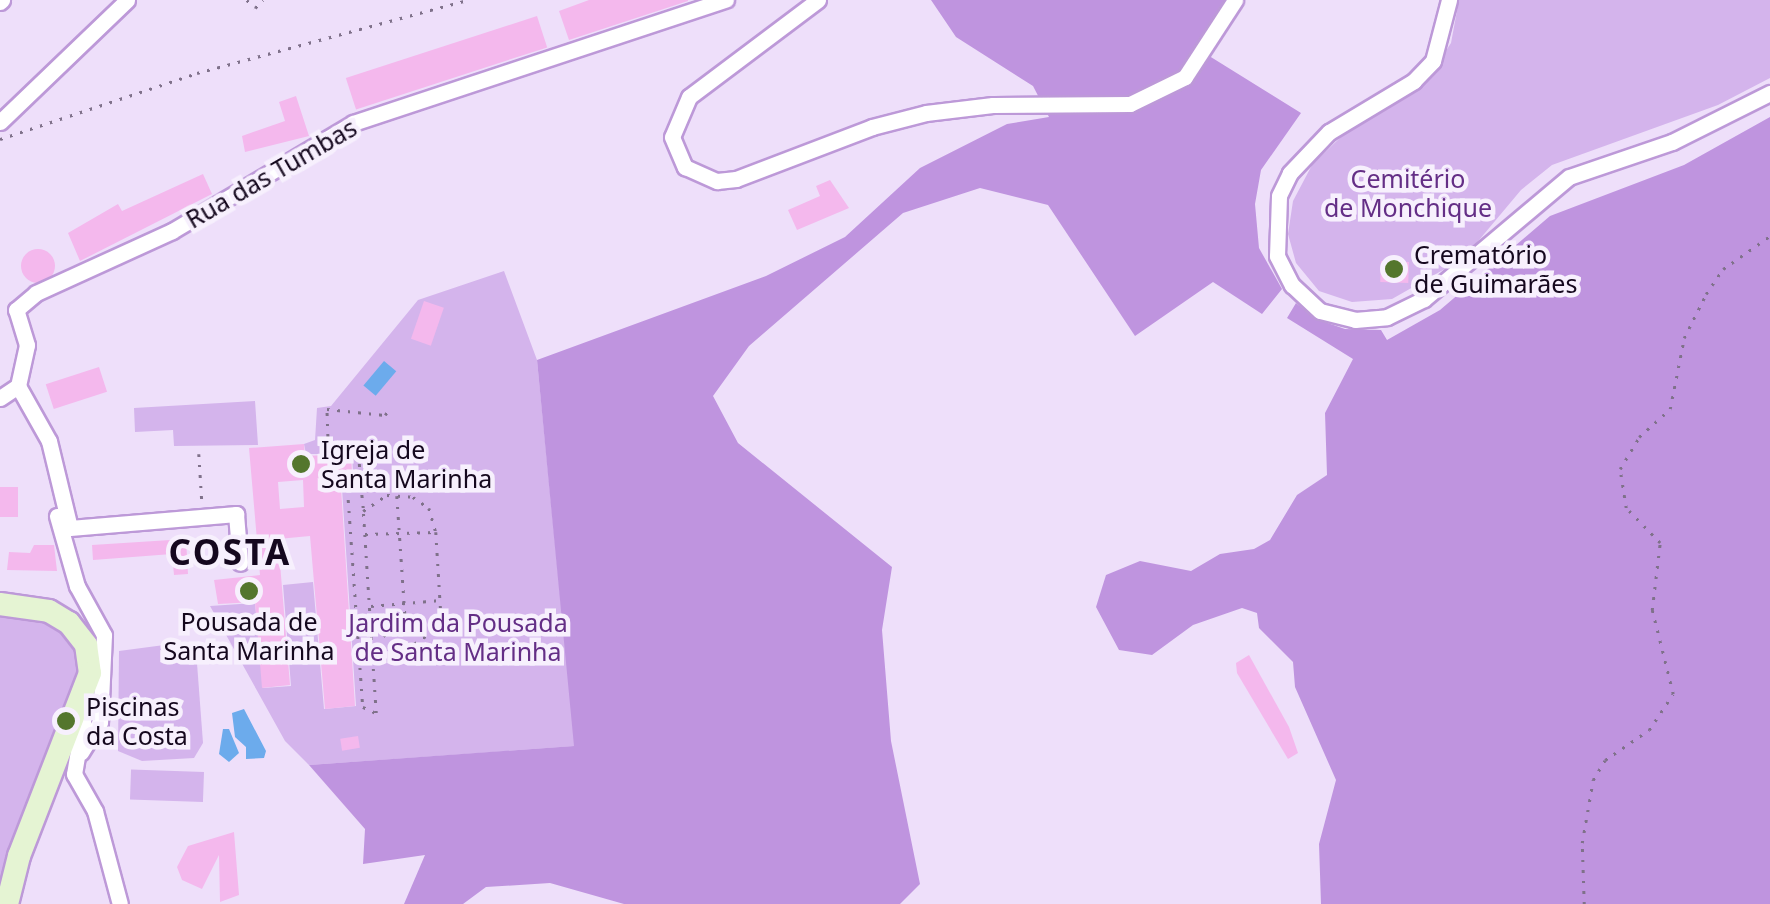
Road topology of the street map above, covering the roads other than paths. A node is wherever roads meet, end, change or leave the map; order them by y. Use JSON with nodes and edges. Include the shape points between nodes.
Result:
{"nodes":[{"id":1,"x":126,"y":0,"type":"edge"},
{"id":2,"x":726,"y":0,"type":"edge"},
{"id":3,"x":818,"y":0,"type":"edge"},
{"id":4,"x":1235,"y":0,"type":"edge"},
{"id":5,"x":1448,"y":0,"type":"edge"},
{"id":6,"x":1770,"y":92,"type":"edge"},
{"id":7,"x":0,"y":122,"type":"edge"},
{"id":8,"x":18,"y":386,"type":"junction"},
{"id":9,"x":0,"y":398,"type":"edge"},
{"id":10,"x":62,"y":492,"type":"junction"},
{"id":11,"x":240,"y":563,"type":"dead end"},
{"id":12,"x":0,"y":604,"type":"edge"},
{"id":13,"x":76,"y":713,"type":"junction"},
{"id":14,"x":81,"y":752,"type":"junction"},
{"id":15,"x":7,"y":904,"type":"edge"},
{"id":16,"x":120,"y":904,"type":"edge"}],
"edges":[{"from":1,"to":7,"type":"street"},
{"from":2,"to":8,"type":"street","name":"Rua das Tumbas","via":[[352,123],[182,226],[36,293],[16,310],[27,345]]},
{"from":3,"to":4,"type":"street","via":[[690,97],[672,137],[684,167],[717,180],[736,179],[855,132],[926,114],[993,105],[1130,104],[1185,77]]},
{"from":5,"to":6,"type":"street","via":[[1433,60],[1414,81],[1328,132],[1278,196],[1277,256],[1292,285],[1320,310],[1371,319],[1424,299],[1568,177],[1672,142]]},
{"from":8,"to":9,"type":"street"},
{"from":8,"to":10,"type":"street","via":[[49,441]]},
{"from":10,"to":11,"type":"street","via":[[70,528],[236,514]]},
{"from":10,"to":14,"type":"street","via":[[56,520],[77,586],[104,635],[100,722]]},
{"from":12,"to":13,"type":"street","via":[[50,612],[86,645],[90,673]]},
{"from":13,"to":14,"type":"street","via":[[83,721]]},
{"from":13,"to":15,"type":"street","via":[[19,856]]},
{"from":14,"to":16,"type":"street","via":[[74,774],[95,811]]}]}
